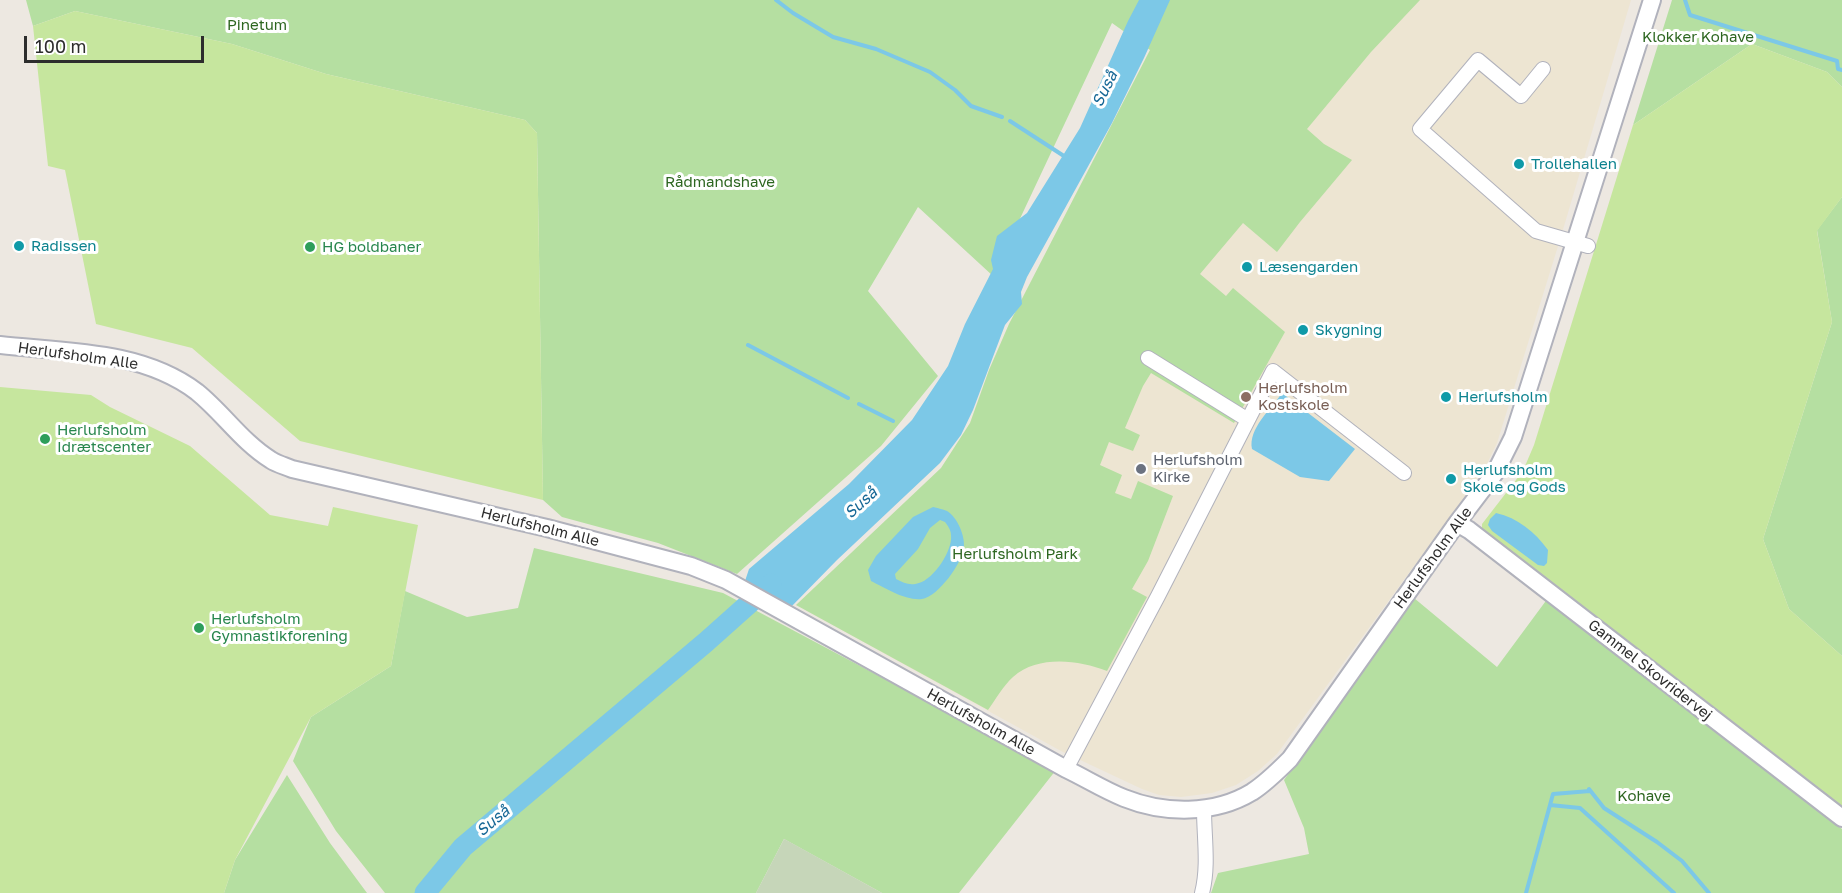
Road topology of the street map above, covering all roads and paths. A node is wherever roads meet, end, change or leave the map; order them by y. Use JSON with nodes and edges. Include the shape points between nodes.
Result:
{"nodes":[{"id":1,"x":1652,"y":0,"type":"edge"},
{"id":2,"x":1543,"y":69,"type":"dead end"},
{"id":3,"x":1581,"y":244,"type":"junction"},
{"id":4,"x":0,"y":345,"type":"edge"},
{"id":5,"x":1148,"y":358,"type":"dead end"},
{"id":6,"x":1248,"y":420,"type":"junction"},
{"id":7,"x":1404,"y":473,"type":"dead end"},
{"id":8,"x":1457,"y":523,"type":"junction"},
{"id":9,"x":1066,"y":769,"type":"junction"},
{"id":10,"x":1204,"y":809,"type":"junction"},
{"id":11,"x":1842,"y":818,"type":"edge"},
{"id":12,"x":1202,"y":893,"type":"edge"}],
"edges":[{"from":1,"to":3,"type":"street","name":"Herlufsholm Alle"},
{"from":2,"to":3,"type":"street","via":[[1521,96],[1478,60],[1420,129],[1536,231]]},
{"from":3,"to":8,"type":"street","name":"Herlufsholm Alle","via":[[1513,437],[1495,473]]},
{"from":4,"to":9,"type":"street","name":"Herlufsholm Alle","via":[[111,357],[169,375],[197,393],[264,455],[292,469],[568,533],[691,566],[726,580]]},
{"from":5,"to":6,"type":"street"},
{"from":6,"to":7,"type":"street","via":[[1273,371]]},
{"from":6,"to":9,"type":"street"},
{"from":8,"to":10,"type":"street","name":"Herlufsholm Alle","via":[[1290,759],[1252,792]]},
{"from":8,"to":11,"type":"street","name":"Gammel Skovridervej"},
{"from":9,"to":10,"type":"street","name":"Herlufsholm Alle","via":[[1124,798],[1154,807]]},
{"from":10,"to":12,"type":"street","via":[[1206,862]]}]}
